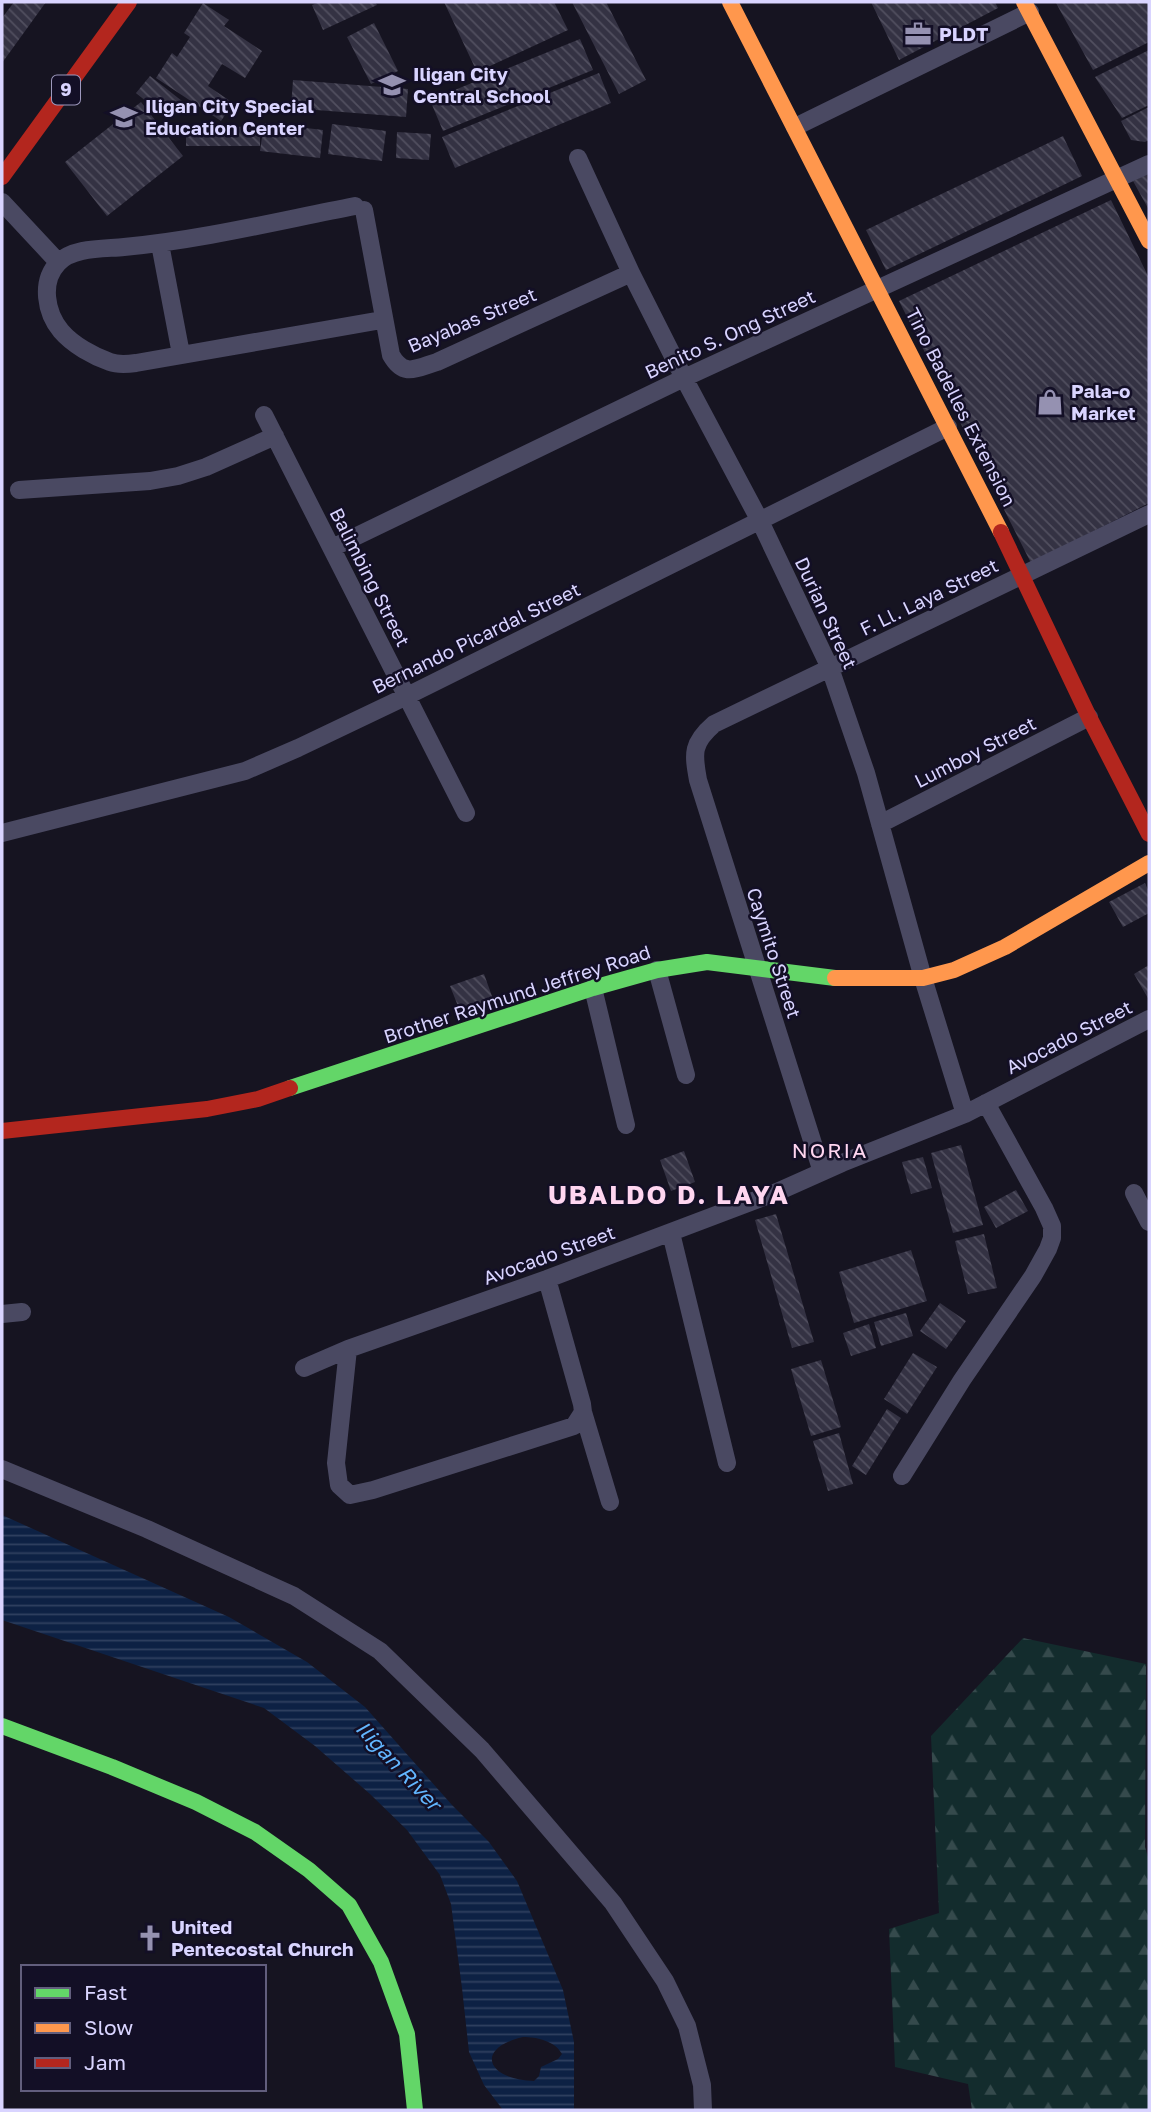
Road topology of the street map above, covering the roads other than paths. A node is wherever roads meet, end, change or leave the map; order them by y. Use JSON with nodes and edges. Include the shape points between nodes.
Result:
{"nodes":[{"id":1,"x":129,"y":2,"type":"edge"},
{"id":2,"x":730,"y":2,"type":"edge"},
{"id":3,"x":1027,"y":7,"type":"edge"},
{"id":4,"x":795,"y":127,"type":"junction"},
{"id":5,"x":578,"y":158,"type":"dead end"},
{"id":6,"x":1149,"y":164,"type":"edge"},
{"id":7,"x":2,"y":177,"type":"edge"},
{"id":8,"x":1116,"y":178,"type":"junction"},
{"id":9,"x":2,"y":202,"type":"edge"},
{"id":10,"x":1149,"y":241,"type":"edge"},
{"id":11,"x":160,"y":244,"type":"junction"},
{"id":12,"x":58,"y":262,"type":"junction"},
{"id":13,"x":631,"y":273,"type":"junction"},
{"id":14,"x":878,"y":289,"type":"junction"},
{"id":15,"x":376,"y":321,"type":"dead end"},
{"id":16,"x":181,"y":354,"type":"junction"},
{"id":17,"x":684,"y":378,"type":"junction"},
{"id":18,"x":264,"y":415,"type":"dead end"},
{"id":19,"x":948,"y":427,"type":"junction"},
{"id":20,"x":275,"y":436,"type":"junction"},
{"id":21,"x":19,"y":490,"type":"dead end"},
{"id":22,"x":1149,"y":515,"type":"edge"},
{"id":23,"x":760,"y":521,"type":"junction"},
{"id":24,"x":332,"y":548,"type":"junction"},
{"id":25,"x":1022,"y":575,"type":"junction"},
{"id":26,"x":830,"y":668,"type":"junction"},
{"id":27,"x":407,"y":696,"type":"junction"},
{"id":28,"x":1089,"y":717,"type":"junction"},
{"id":29,"x":695,"y":745,"type":"joint"},
{"id":30,"x":466,"y":813,"type":"dead end"},
{"id":31,"x":880,"y":824,"type":"junction"},
{"id":32,"x":2,"y":833,"type":"edge"},
{"id":33,"x":1149,"y":834,"type":"edge"},
{"id":34,"x":1149,"y":863,"type":"edge"},
{"id":35,"x":755,"y":967,"type":"junction"},
{"id":36,"x":657,"y":970,"type":"junction"},
{"id":37,"x":923,"y":978,"type":"junction"},
{"id":38,"x":593,"y":988,"type":"junction"},
{"id":39,"x":1149,"y":1019,"type":"edge"},
{"id":40,"x":686,"y":1075,"type":"dead end"},
{"id":41,"x":986,"y":1103,"type":"junction"},
{"id":42,"x":965,"y":1114,"type":"junction"},
{"id":43,"x":626,"y":1125,"type":"dead end"},
{"id":44,"x":2,"y":1131,"type":"edge"},
{"id":45,"x":822,"y":1172,"type":"junction"},
{"id":46,"x":1134,"y":1193,"type":"dead end"},
{"id":47,"x":1149,"y":1222,"type":"edge"},
{"id":48,"x":671,"y":1233,"type":"junction"},
{"id":49,"x":547,"y":1279,"type":"junction"},
{"id":50,"x":22,"y":1312,"type":"dead end"},
{"id":51,"x":2,"y":1314,"type":"edge"},
{"id":52,"x":348,"y":1349,"type":"junction"},
{"id":53,"x":304,"y":1368,"type":"dead end"},
{"id":54,"x":583,"y":1412,"type":"junction"},
{"id":55,"x":727,"y":1463,"type":"dead end"},
{"id":56,"x":2,"y":1469,"type":"edge"},
{"id":57,"x":902,"y":1476,"type":"dead end"},
{"id":58,"x":610,"y":1502,"type":"dead end"},
{"id":59,"x":2,"y":1726,"type":"edge"},
{"id":60,"x":415,"y":2110,"type":"edge"},
{"id":61,"x":703,"y":2110,"type":"edge"}],
"edges":[{"from":1,"to":7,"type":"main road","number":"9"},
{"from":2,"to":4,"type":"main road","name":"Tino Badelles Extension"},
{"from":3,"to":4,"type":"street"},
{"from":3,"to":8,"type":"main road"},
{"from":4,"to":14,"type":"main road","name":"Tino Badelles Extension"},
{"from":5,"to":13,"type":"street","name":"Durian Street"},
{"from":6,"to":8,"type":"street","name":"Benito S. Ong Street"},
{"from":8,"to":10,"type":"main road"},
{"from":8,"to":14,"type":"street","name":"Benito S. Ong Street"},
{"from":9,"to":12,"type":"street"},
{"from":11,"to":12,"type":"street","via":[[83,251]]},
{"from":11,"to":13,"type":"street","name":"Bayabas Street","via":[[359,208],[391,355],[411,370],[438,362]]},
{"from":11,"to":16,"type":"street"},
{"from":12,"to":16,"type":"street","via":[[46,286],[48,308],[61,331],[82,349],[113,364]]},
{"from":13,"to":17,"type":"street","name":"Durian Street"},
{"from":14,"to":17,"type":"street","name":"Benito S. Ong Street"},
{"from":14,"to":19,"type":"main road","name":"Tino Badelles Extension"},
{"from":15,"to":16,"type":"street"},
{"from":17,"to":23,"type":"street","name":"Durian Street"},
{"from":17,"to":24,"type":"street","name":"Benito S. Ong Street"},
{"from":18,"to":20,"type":"street","name":"Balimbing Street"},
{"from":19,"to":23,"type":"street","name":"Bernando Picardal Street"},
{"from":19,"to":25,"type":"main road","name":"Tino Badelles Extension"},
{"from":20,"to":21,"type":"street","via":[[178,477]]},
{"from":20,"to":24,"type":"street","name":"Balimbing Street"},
{"from":22,"to":25,"type":"street","name":"F. Ll. Laya Street"},
{"from":23,"to":26,"type":"street","name":"Durian Street"},
{"from":23,"to":27,"type":"street","name":"Bernando Picardal Street"},
{"from":24,"to":27,"type":"street","name":"Balimbing Street"},
{"from":25,"to":26,"type":"street","name":"F. Ll. Laya Street"},
{"from":25,"to":28,"type":"main road","name":"Tino Badelles Extension"},
{"from":26,"to":29,"type":"street","name":"F. Ll. Laya Street","via":[[714,724]]},
{"from":26,"to":31,"type":"street","name":"Durian Street"},
{"from":27,"to":30,"type":"street","name":"Balimbing Street"},
{"from":27,"to":32,"type":"street","name":"Bernando Picardal Street","via":[[245,771]]},
{"from":28,"to":31,"type":"street","name":"Lumboy Street"},
{"from":28,"to":33,"type":"main road","name":"Tino Badelles Extension"},
{"from":29,"to":35,"type":"street","name":"Caymito Street","via":[[698,780]]},
{"from":31,"to":37,"type":"street","name":"Durian Street"},
{"from":34,"to":37,"type":"main road","name":"Brother Raymund Jeffrey Road","via":[[1005,947]]},
{"from":35,"to":36,"type":"main road","name":"Brother Raymund Jeffrey Road","via":[[707,962]]},
{"from":35,"to":37,"type":"main road","name":"Brother Raymund Jeffrey Road","via":[[837,978]]},
{"from":35,"to":45,"type":"street","name":"Caymito Street"},
{"from":36,"to":38,"type":"main road","name":"Brother Raymund Jeffrey Road"},
{"from":36,"to":40,"type":"street"},
{"from":37,"to":42,"type":"street","name":"Durian Street"},
{"from":38,"to":43,"type":"street"},
{"from":38,"to":44,"type":"main road","name":"Brother Raymund Jeffrey Road","via":[[258,1099],[207,1109]]},
{"from":39,"to":41,"type":"street","name":"Avocado Street"},
{"from":41,"to":42,"type":"street","name":"Avocado Street"},
{"from":41,"to":57,"type":"street","via":[[1044,1208],[1052,1238],[1033,1276]]},
{"from":42,"to":45,"type":"street","name":"Avocado Street"},
{"from":45,"to":48,"type":"street","name":"Avocado Street"},
{"from":46,"to":47,"type":"street"},
{"from":48,"to":49,"type":"street","name":"Avocado Street"},
{"from":48,"to":55,"type":"street"},
{"from":49,"to":52,"type":"street","name":"Avocado Street"},
{"from":49,"to":54,"type":"street"},
{"from":50,"to":51,"type":"street"},
{"from":52,"to":53,"type":"street","name":"Avocado Street"},
{"from":52,"to":54,"type":"street","via":[[336,1463],[339,1485],[350,1495],[574,1426]]},
{"from":54,"to":58,"type":"street"},
{"from":56,"to":61,"type":"street","via":[[294,1596],[380,1651],[482,1750],[612,1903],[665,1981],[687,2026],[702,2085]]},
{"from":59,"to":60,"type":"main road","via":[[184,1797],[255,1832],[349,1905],[381,1962],[407,2034]]}]}
